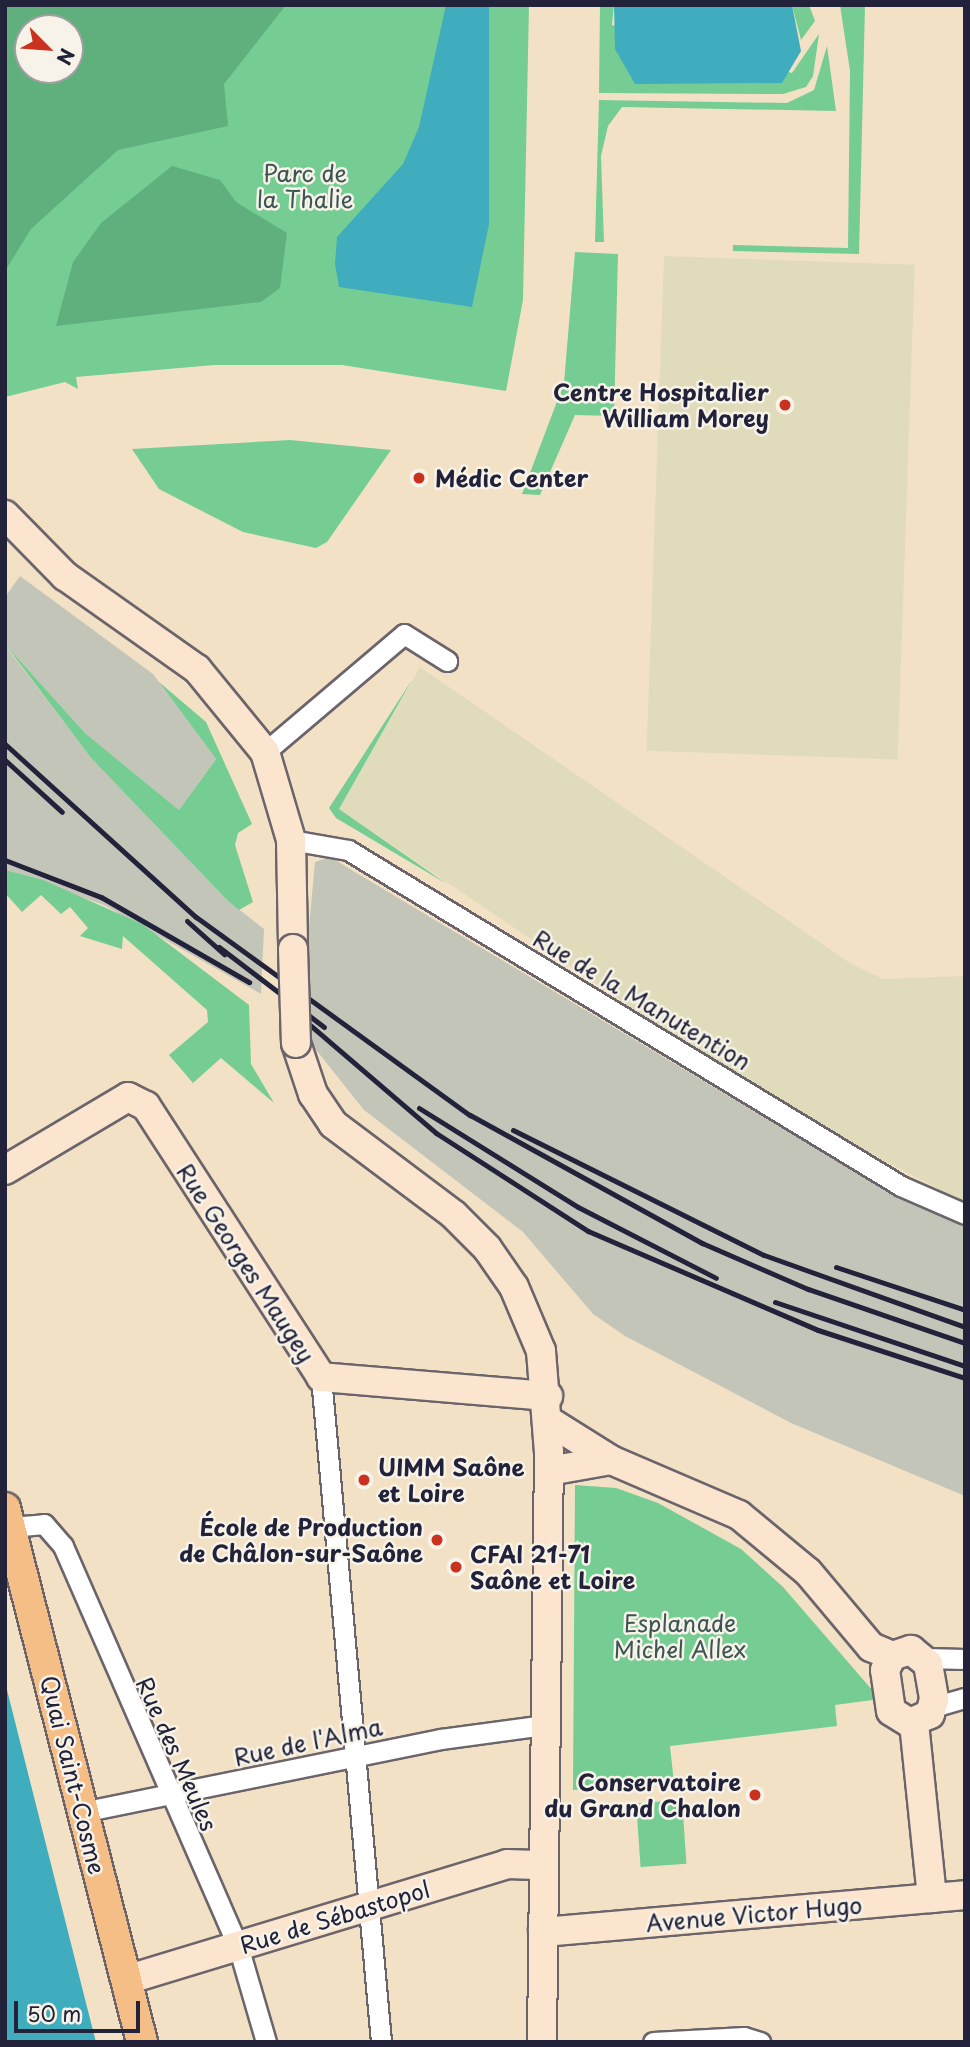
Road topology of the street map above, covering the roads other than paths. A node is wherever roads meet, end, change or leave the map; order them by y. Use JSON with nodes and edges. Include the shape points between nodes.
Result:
{"nodes":[{"id":1,"x":5,"y":515,"type":"edge"},
{"id":2,"x":447,"y":662,"type":"dead end"},
{"id":3,"x":265,"y":752,"type":"junction"},
{"id":4,"x":291,"y":840,"type":"junction"},
{"id":5,"x":5,"y":1170,"type":"edge"},
{"id":6,"x":965,"y":1214,"type":"edge"},
{"id":7,"x":321,"y":1377,"type":"junction"},
{"id":8,"x":548,"y":1409,"type":"junction"},
{"id":9,"x":611,"y":1460,"type":"junction"},
{"id":10,"x":549,"y":1471,"type":"junction"},
{"id":11,"x":8,"y":1518,"type":"edge"},
{"id":12,"x":892,"y":1656,"type":"junction"},
{"id":13,"x":925,"y":1658,"type":"junction"},
{"id":14,"x":965,"y":1660,"type":"edge"},
{"id":15,"x":965,"y":1698,"type":"edge"},
{"id":16,"x":924,"y":1715,"type":"junction"},
{"id":17,"x":545,"y":1725,"type":"junction"},
{"id":18,"x":352,"y":1758,"type":"junction"},
{"id":19,"x":167,"y":1796,"type":"junction"},
{"id":20,"x":82,"y":1812,"type":"junction"},
{"id":21,"x":544,"y":1865,"type":"junction"},
{"id":22,"x":965,"y":1895,"type":"edge"},
{"id":23,"x":932,"y":1898,"type":"junction"},
{"id":24,"x":369,"y":1906,"type":"junction"},
{"id":25,"x":543,"y":1931,"type":"junction"},
{"id":26,"x":238,"y":1946,"type":"junction"},
{"id":27,"x":127,"y":1980,"type":"junction"},
{"id":28,"x":142,"y":2042,"type":"edge"},
{"id":29,"x":266,"y":2042,"type":"edge"},
{"id":30,"x":381,"y":2042,"type":"edge"},
{"id":31,"x":542,"y":2042,"type":"edge"},
{"id":32,"x":653,"y":2042,"type":"edge"},
{"id":33,"x":760,"y":2042,"type":"edge"}],
"edges":[{"from":1,"to":3,"type":"street","via":[[65,576],[197,669]]},
{"from":2,"to":3,"type":"street","via":[[404,634]]},
{"from":3,"to":4,"type":"street"},
{"from":4,"to":6,"type":"street","name":"Rue de la Manutention","via":[[348,850],[901,1186]]},
{"from":4,"to":8,"type":"street","bridge":true,"via":[[296,1044],[313,1094],[333,1124],[454,1215],[501,1266],[541,1351]]},
{"from":5,"to":7,"type":"street","name":"Rue Georges Maugey","via":[[117,1099],[138,1101]]},
{"from":7,"to":8,"type":"street"},
{"from":7,"to":18,"type":"street","name":"Rue Georges Maugey"},
{"from":8,"to":9,"type":"street"},
{"from":8,"to":10,"type":"street"},
{"from":9,"to":10,"type":"street"},
{"from":9,"to":12,"type":"street","via":[[739,1515],[808,1572],[871,1647]]},
{"from":10,"to":17,"type":"street"},
{"from":11,"to":19,"type":"street","name":"Rue des Meules","via":[[44,1524],[63,1546]]},
{"from":11,"to":20,"type":"main road","name":"Quai Saint-Cosme"},
{"from":12,"to":13,"type":"street","via":[[911,1650]]},
{"from":12,"to":16,"type":"street","via":[[885,1670],[891,1711]]},
{"from":13,"to":14,"type":"street"},
{"from":13,"to":16,"type":"street"},
{"from":15,"to":16,"type":"street"},
{"from":16,"to":23,"type":"street"},
{"from":17,"to":18,"type":"street","name":"Rue de l'Alma"},
{"from":17,"to":21,"type":"street"},
{"from":18,"to":19,"type":"street","name":"Rue de l'Alma"},
{"from":18,"to":24,"type":"street","name":"Rue Georges Maugey"},
{"from":19,"to":20,"type":"street","name":"Rue de l'Alma"},
{"from":19,"to":26,"type":"street","name":"Rue des Meules"},
{"from":20,"to":27,"type":"main road","name":"Quai Saint-Cosme"},
{"from":21,"to":24,"type":"street","name":"Rue de Sébastopol","via":[[507,1864]]},
{"from":21,"to":25,"type":"street"},
{"from":22,"to":23,"type":"street","name":"Avenue Victor Hugo"},
{"from":23,"to":25,"type":"street","name":"Avenue Victor Hugo"},
{"from":24,"to":26,"type":"street","name":"Rue de Sébastopol"},
{"from":24,"to":30,"type":"street","name":"Rue Georges Maugey"},
{"from":25,"to":31,"type":"street"},
{"from":26,"to":27,"type":"street","name":"Rue de Sébastopol"},
{"from":26,"to":29,"type":"street","name":"Rue des Meules"},
{"from":27,"to":28,"type":"main road","name":"Quai Saint-Cosme"},
{"from":32,"to":33,"type":"street","via":[[744,2037]]}]}
